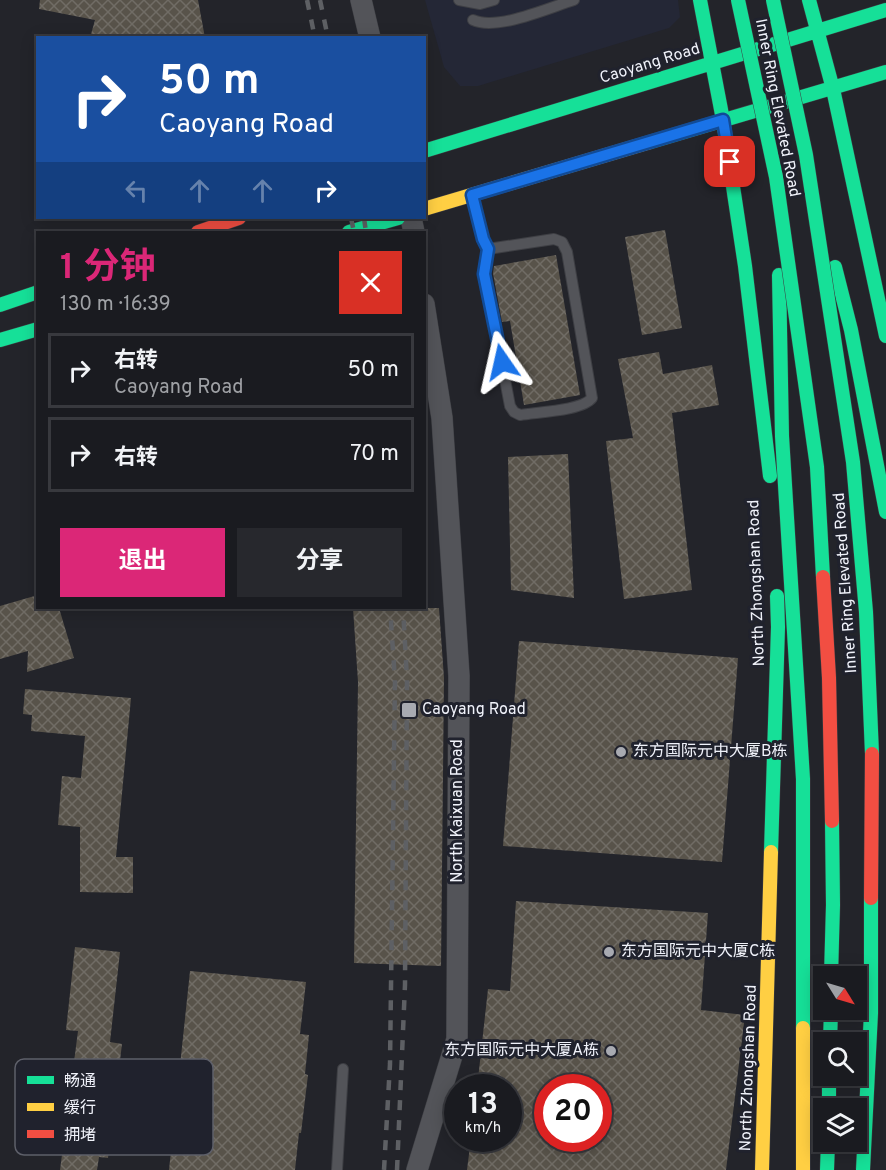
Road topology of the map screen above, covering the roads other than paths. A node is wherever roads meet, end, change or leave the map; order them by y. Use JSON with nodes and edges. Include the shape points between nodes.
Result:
{"nodes":[{"id":1,"x":361,"y":0,"type":"edge"},
{"id":2,"x":459,"y":0,"type":"edge"},
{"id":3,"x":494,"y":0,"type":"edge"},
{"id":4,"x":574,"y":0,"type":"edge"},
{"id":5,"x":700,"y":0,"type":"edge"},
{"id":6,"x":738,"y":0,"type":"edge"},
{"id":7,"x":773,"y":0,"type":"edge"},
{"id":8,"x":809,"y":0,"type":"edge"},
{"id":9,"x":886,"y":10,"type":"edge"},
{"id":10,"x":473,"y":20,"type":"dead end"},
{"id":11,"x":817,"y":30,"type":"junction"},
{"id":12,"x":370,"y":36,"type":"edge"},
{"id":13,"x":713,"y":62,"type":"junction"},
{"id":14,"x":886,"y":72,"type":"edge"},
{"id":15,"x":833,"y":89,"type":"junction"},
{"id":16,"x":723,"y":120,"type":"junction"},
{"id":17,"x":426,"y":150,"type":"edge"},
{"id":18,"x":806,"y":155,"type":"junction"},
{"id":19,"x":776,"y":177,"type":"junction"},
{"id":20,"x":472,"y":195,"type":"junction"},
{"id":21,"x":426,"y":208,"type":"edge"},
{"id":22,"x":236,"y":219,"type":"edge"},
{"id":23,"x":394,"y":219,"type":"edge"},
{"id":24,"x":201,"y":231,"type":"edge"},
{"id":25,"x":352,"y":231,"type":"edge"},
{"id":26,"x":488,"y":249,"type":"junction"},
{"id":27,"x":36,"y":293,"type":"edge"},
{"id":28,"x":0,"y":305,"type":"edge"},
{"id":29,"x":426,"y":317,"type":"edge"},
{"id":30,"x":36,"y":330,"type":"edge"},
{"id":31,"x":886,"y":336,"type":"edge"},
{"id":32,"x":0,"y":340,"type":"edge"},
{"id":33,"x":770,"y":489,"type":"dead end"},
{"id":34,"x":886,"y":512,"type":"edge"},
{"id":35,"x":776,"y":581,"type":"dead end"},
{"id":36,"x":831,"y":966,"type":"edge"},
{"id":37,"x":343,"y":1069,"type":"dead end"},
{"id":38,"x":828,"y":1152,"type":"edge"},
{"id":39,"x":337,"y":1170,"type":"edge"},
{"id":40,"x":417,"y":1170,"type":"edge"},
{"id":41,"x":762,"y":1170,"type":"edge"},
{"id":42,"x":803,"y":1170,"type":"edge"},
{"id":43,"x":827,"y":1170,"type":"edge"},
{"id":44,"x":863,"y":1170,"type":"edge"}],
"edges":[{"from":1,"to":12,"type":"street"},
{"from":2,"to":3,"type":"lane","via":[[480,4]]},
{"from":4,"to":10,"type":"lane","via":[[497,24]]},
{"from":5,"to":13,"type":"main road","name":"North Zhongshan Road"},
{"from":6,"to":19,"type":"main road","name":"Inner Ring Elevated Road","bridge":true},
{"from":7,"to":18,"type":"main road","name":"Inner Ring Elevated Road","bridge":true},
{"from":8,"to":11,"type":"main road"},
{"from":9,"to":11,"type":"main road","name":"Caoyang Road"},
{"from":11,"to":13,"type":"main road","name":"Caoyang Road"},
{"from":11,"to":15,"type":"main road"},
{"from":13,"to":16,"type":"main road","name":"North Zhongshan Road"},
{"from":13,"to":17,"type":"main road","name":"Caoyang Road"},
{"from":14,"to":15,"type":"main road"},
{"from":15,"to":16,"type":"main road"},
{"from":15,"to":31,"type":"main road"},
{"from":16,"to":20,"type":"main road"},
{"from":16,"to":33,"type":"main road","name":"North Zhongshan Road","via":[[745,266]]},
{"from":18,"to":34,"type":"main road","bridge":true,"via":[[851,330]]},
{"from":18,"to":44,"type":"main road","name":"Inner Ring Elevated Road","bridge":true,"via":[[853,462],[866,612],[872,759],[871,1013]]},
{"from":19,"to":36,"type":"main road","name":"Inner Ring Elevated Road","bridge":true,"via":[[817,467],[829,678]]},
{"from":19,"to":42,"type":"main road","bridge":true,"via":[[782,436],[802,779]]},
{"from":20,"to":21,"type":"main road"},
{"from":20,"to":26,"type":"lane"},
{"from":22,"to":24,"type":"main road"},
{"from":23,"to":25,"type":"main road"},
{"from":26,"to":26,"type":"lane","via":[[554,239],[562,242],[567,252],[592,398],[588,403],[520,415],[510,406],[484,274]]},
{"from":27,"to":28,"type":"main road"},
{"from":29,"to":40,"type":"street","name":"North Kaixuan Road","via":[[442,418],[459,676],[457,1039]]},
{"from":30,"to":32,"type":"main road"},
{"from":35,"to":41,"type":"main road","name":"North Zhongshan Road","via":[[778,627]]},
{"from":37,"to":39,"type":"lane"},
{"from":38,"to":43,"type":"main road"}]}
